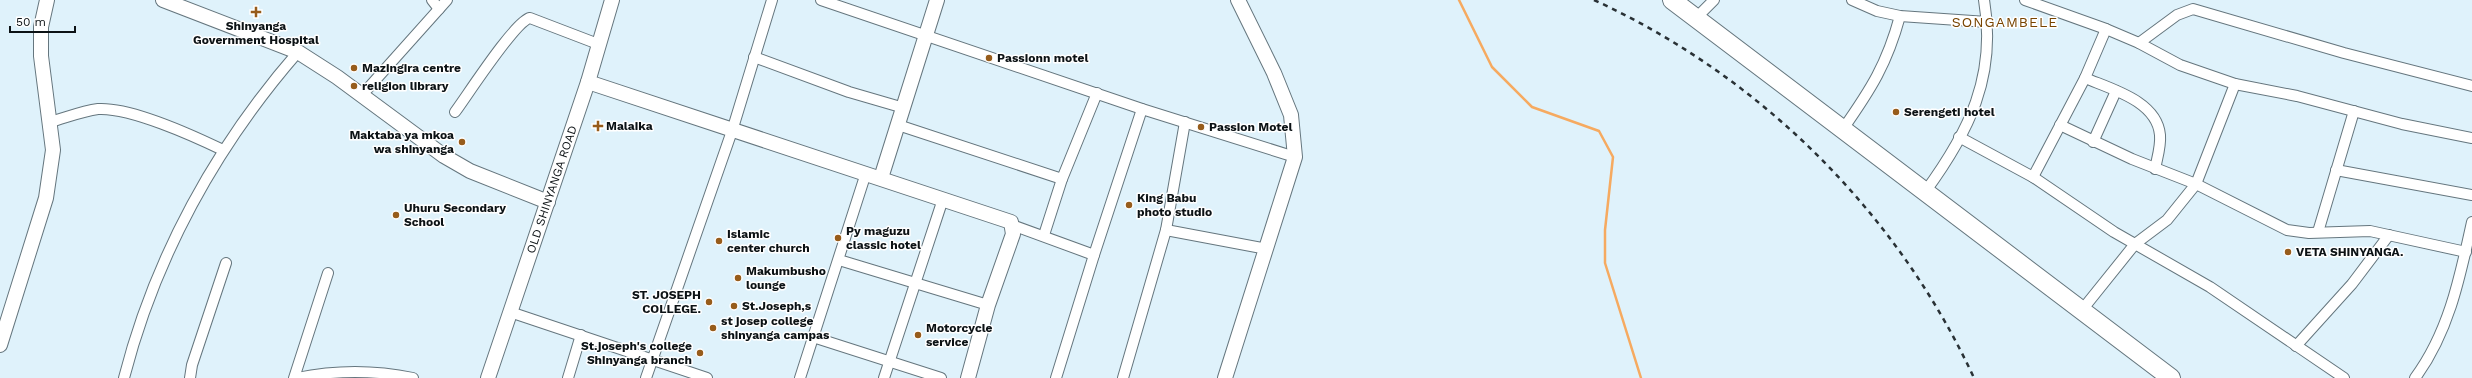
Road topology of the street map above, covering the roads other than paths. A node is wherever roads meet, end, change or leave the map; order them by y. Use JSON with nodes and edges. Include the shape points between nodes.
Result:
{"nodes":[{"id":1,"x":47,"y":0,"type":"edge"},
{"id":2,"x":163,"y":0,"type":"edge"},
{"id":3,"x":432,"y":0,"type":"edge"},
{"id":4,"x":447,"y":0,"type":"edge"},
{"id":5,"x":612,"y":0,"type":"edge"},
{"id":6,"x":772,"y":0,"type":"edge"},
{"id":7,"x":821,"y":0,"type":"edge"},
{"id":8,"x":936,"y":0,"type":"edge"},
{"id":9,"x":1238,"y":0,"type":"edge"},
{"id":10,"x":1672,"y":0,"type":"edge"},
{"id":11,"x":1714,"y":0,"type":"edge"},
{"id":12,"x":1852,"y":0,"type":"edge"},
{"id":13,"x":1984,"y":0,"type":"edge"},
{"id":14,"x":2025,"y":0,"type":"edge"},
{"id":15,"x":439,"y":9,"type":"junction"},
{"id":16,"x":1900,"y":16,"type":"junction"},
{"id":17,"x":1696,"y":18,"type":"junction"},
{"id":18,"x":1987,"y":22,"type":"junction"},
{"id":19,"x":2106,"y":29,"type":"junction"},
{"id":20,"x":926,"y":34,"type":"junction"},
{"id":21,"x":2139,"y":43,"type":"junction"},
{"id":22,"x":598,"y":44,"type":"junction"},
{"id":23,"x":298,"y":52,"type":"junction"},
{"id":24,"x":754,"y":57,"type":"junction"},
{"id":25,"x":2085,"y":78,"type":"junction"},
{"id":26,"x":588,"y":82,"type":"junction"},
{"id":27,"x":2234,"y":84,"type":"junction"},
{"id":28,"x":2472,"y":86,"type":"edge"},
{"id":29,"x":2116,"y":91,"type":"junction"},
{"id":30,"x":1097,"y":93,"type":"junction"},
{"id":31,"x":362,"y":95,"type":"junction"},
{"id":32,"x":904,"y":108,"type":"junction"},
{"id":33,"x":1142,"y":109,"type":"junction"},
{"id":34,"x":2354,"y":111,"type":"junction"},
{"id":35,"x":455,"y":112,"type":"dead end"},
{"id":36,"x":50,"y":122,"type":"junction"},
{"id":37,"x":1185,"y":122,"type":"junction"},
{"id":38,"x":898,"y":125,"type":"junction"},
{"id":39,"x":2060,"y":125,"type":"junction"},
{"id":40,"x":1843,"y":129,"type":"junction"},
{"id":41,"x":732,"y":131,"type":"junction"},
{"id":42,"x":1959,"y":137,"type":"junction"},
{"id":43,"x":2472,"y":138,"type":"edge"},
{"id":44,"x":2093,"y":142,"type":"junction"},
{"id":45,"x":223,"y":150,"type":"junction"},
{"id":46,"x":1295,"y":157,"type":"junction"},
{"id":47,"x":2155,"y":170,"type":"junction"},
{"id":48,"x":2336,"y":170,"type":"junction"},
{"id":49,"x":866,"y":173,"type":"junction"},
{"id":50,"x":2034,"y":177,"type":"junction"},
{"id":51,"x":882,"y":178,"type":"junction"},
{"id":52,"x":1062,"y":179,"type":"junction"},
{"id":53,"x":2196,"y":184,"type":"junction"},
{"id":54,"x":1925,"y":192,"type":"junction"},
{"id":55,"x":2472,"y":195,"type":"edge"},
{"id":56,"x":943,"y":199,"type":"junction"},
{"id":57,"x":548,"y":202,"type":"junction"},
{"id":58,"x":2472,"y":222,"type":"edge"},
{"id":59,"x":1012,"y":225,"type":"junction"},
{"id":60,"x":1166,"y":230,"type":"junction"},
{"id":61,"x":2318,"y":232,"type":"junction"},
{"id":62,"x":1044,"y":235,"type":"junction"},
{"id":63,"x":2389,"y":235,"type":"junction"},
{"id":64,"x":2135,"y":244,"type":"junction"},
{"id":65,"x":1267,"y":248,"type":"junction"},
{"id":66,"x":2466,"y":252,"type":"junction"},
{"id":67,"x":1094,"y":255,"type":"junction"},
{"id":68,"x":839,"y":260,"type":"junction"},
{"id":69,"x":226,"y":263,"type":"dead end"},
{"id":70,"x":328,"y":273,"type":"dead end"},
{"id":71,"x":915,"y":284,"type":"junction"},
{"id":72,"x":988,"y":305,"type":"junction"},
{"id":73,"x":2082,"y":310,"type":"junction"},
{"id":74,"x":510,"y":312,"type":"junction"},
{"id":75,"x":581,"y":335,"type":"junction"},
{"id":76,"x":813,"y":337,"type":"junction"},
{"id":77,"x":0,"y":345,"type":"edge"},
{"id":78,"x":2296,"y":346,"type":"junction"},
{"id":79,"x":651,"y":360,"type":"junction"},
{"id":80,"x":889,"y":362,"type":"junction"},
{"id":81,"x":124,"y":378,"type":"edge"},
{"id":82,"x":192,"y":378,"type":"edge"},
{"id":83,"x":294,"y":378,"type":"edge"},
{"id":84,"x":297,"y":378,"type":"edge"},
{"id":85,"x":413,"y":378,"type":"edge"},
{"id":86,"x":488,"y":378,"type":"edge"},
{"id":87,"x":568,"y":378,"type":"edge"},
{"id":88,"x":646,"y":378,"type":"edge"},
{"id":89,"x":707,"y":378,"type":"edge"},
{"id":90,"x":800,"y":378,"type":"edge"},
{"id":91,"x":884,"y":378,"type":"edge"},
{"id":92,"x":941,"y":378,"type":"edge"},
{"id":93,"x":968,"y":378,"type":"edge"},
{"id":94,"x":1056,"y":378,"type":"edge"},
{"id":95,"x":1123,"y":378,"type":"edge"},
{"id":96,"x":1225,"y":378,"type":"edge"},
{"id":97,"x":2171,"y":378,"type":"edge"},
{"id":98,"x":2344,"y":378,"type":"edge"},
{"id":99,"x":2415,"y":378,"type":"edge"}],
"edges":[{"from":1,"to":36,"type":"street","via":[[41,27],[41,56]]},
{"from":2,"to":23,"type":"street"},
{"from":3,"to":15,"type":"street"},
{"from":4,"to":15,"type":"street"},
{"from":5,"to":22,"type":"street","name":"OLD SHINYANGA ROAD"},
{"from":6,"to":24,"type":"street"},
{"from":7,"to":20,"type":"street"},
{"from":8,"to":20,"type":"street"},
{"from":9,"to":46,"type":"street","via":[[1274,73],[1291,115]]},
{"from":10,"to":17,"type":"highway"},
{"from":11,"to":17,"type":"street"},
{"from":12,"to":16,"type":"street","via":[[1877,11]]},
{"from":13,"to":18,"type":"street"},
{"from":14,"to":19,"type":"street"},
{"from":15,"to":31,"type":"street"},
{"from":16,"to":18,"type":"street"},
{"from":16,"to":40,"type":"street","via":[[1882,70]]},
{"from":17,"to":40,"type":"highway"},
{"from":18,"to":42,"type":"street","via":[[1988,56],[1985,75],[1977,100]]},
{"from":19,"to":21,"type":"street"},
{"from":19,"to":25,"type":"street"},
{"from":20,"to":30,"type":"street"},
{"from":20,"to":32,"type":"street"},
{"from":21,"to":27,"type":"street","via":[[2180,65]]},
{"from":21,"to":28,"type":"street","via":[[2177,15],[2194,9],[2344,53]]},
{"from":22,"to":26,"type":"street","name":"OLD SHINYANGA ROAD"},
{"from":22,"to":35,"type":"street","via":[[530,18],[525,19],[511,34]]},
{"from":23,"to":31,"type":"street"},
{"from":23,"to":45,"type":"street","via":[[274,79]]},
{"from":24,"to":32,"type":"street","via":[[849,92]]},
{"from":24,"to":41,"type":"street"},
{"from":25,"to":29,"type":"street"},
{"from":25,"to":39,"type":"street"},
{"from":26,"to":41,"type":"street"},
{"from":26,"to":57,"type":"street","name":"OLD SHINYANGA ROAD"},
{"from":27,"to":34,"type":"street","via":[[2297,96]]},
{"from":27,"to":53,"type":"street"},
{"from":29,"to":44,"type":"street"},
{"from":29,"to":47,"type":"street","via":[[2148,110],[2155,118],[2160,135]]},
{"from":30,"to":33,"type":"street"},
{"from":30,"to":52,"type":"street"},
{"from":31,"to":57,"type":"street","via":[[418,139],[470,171]]},
{"from":32,"to":38,"type":"street"},
{"from":33,"to":37,"type":"street"},
{"from":33,"to":67,"type":"street"},
{"from":34,"to":43,"type":"street"},
{"from":34,"to":48,"type":"street"},
{"from":36,"to":45,"type":"street","via":[[98,109],[117,111],[167,125]]},
{"from":36,"to":77,"type":"street","via":[[53,150],[46,198]]},
{"from":37,"to":46,"type":"street"},
{"from":37,"to":60,"type":"street"},
{"from":38,"to":51,"type":"street"},
{"from":38,"to":52,"type":"street"},
{"from":39,"to":44,"type":"street"},
{"from":39,"to":50,"type":"street"},
{"from":40,"to":54,"type":"highway"},
{"from":41,"to":49,"type":"street"},
{"from":41,"to":79,"type":"street"},
{"from":42,"to":50,"type":"street"},
{"from":42,"to":54,"type":"street"},
{"from":44,"to":47,"type":"street"},
{"from":45,"to":81,"type":"street","via":[[177,230],[160,269],[134,336]]},
{"from":46,"to":65,"type":"street"},
{"from":47,"to":53,"type":"street"},
{"from":48,"to":55,"type":"street"},
{"from":48,"to":61,"type":"street"},
{"from":49,"to":51,"type":"street"},
{"from":49,"to":68,"type":"street"},
{"from":50,"to":64,"type":"street"},
{"from":51,"to":56,"type":"street"},
{"from":52,"to":62,"type":"street"},
{"from":53,"to":61,"type":"street","via":[[2287,230]]},
{"from":53,"to":64,"type":"street","via":[[2167,220]]},
{"from":54,"to":73,"type":"highway"},
{"from":56,"to":59,"type":"street","via":[[1003,218]]},
{"from":56,"to":71,"type":"street"},
{"from":57,"to":74,"type":"street","name":"OLD SHINYANGA ROAD"},
{"from":58,"to":66,"type":"street"},
{"from":59,"to":62,"type":"street"},
{"from":59,"to":72,"type":"street","via":[[1013,234]]},
{"from":60,"to":65,"type":"street"},
{"from":60,"to":95,"type":"street"},
{"from":61,"to":63,"type":"street","via":[[2370,231]]},
{"from":62,"to":67,"type":"street"},
{"from":63,"to":66,"type":"street"},
{"from":63,"to":78,"type":"street","via":[[2352,284]]},
{"from":64,"to":73,"type":"street"},
{"from":64,"to":78,"type":"street","via":[[2210,287]]},
{"from":65,"to":96,"type":"street"},
{"from":66,"to":99,"type":"street","via":[[2448,318],[2436,346]]},
{"from":67,"to":94,"type":"street"},
{"from":68,"to":71,"type":"street"},
{"from":68,"to":76,"type":"street"},
{"from":69,"to":82,"type":"street","via":[[192,366]]},
{"from":70,"to":83,"type":"street"},
{"from":71,"to":72,"type":"street"},
{"from":71,"to":80,"type":"street"},
{"from":72,"to":93,"type":"street"},
{"from":73,"to":97,"type":"highway"},
{"from":74,"to":75,"type":"street"},
{"from":74,"to":86,"type":"street","name":"OLD SHINYANGA ROAD"},
{"from":75,"to":79,"type":"street"},
{"from":75,"to":87,"type":"street"},
{"from":76,"to":80,"type":"street"},
{"from":76,"to":90,"type":"street"},
{"from":78,"to":98,"type":"street"},
{"from":79,"to":88,"type":"street"},
{"from":79,"to":89,"type":"street"},
{"from":80,"to":91,"type":"street"},
{"from":80,"to":92,"type":"street"},
{"from":84,"to":85,"type":"street","via":[[318,374],[366,372]]}]}
